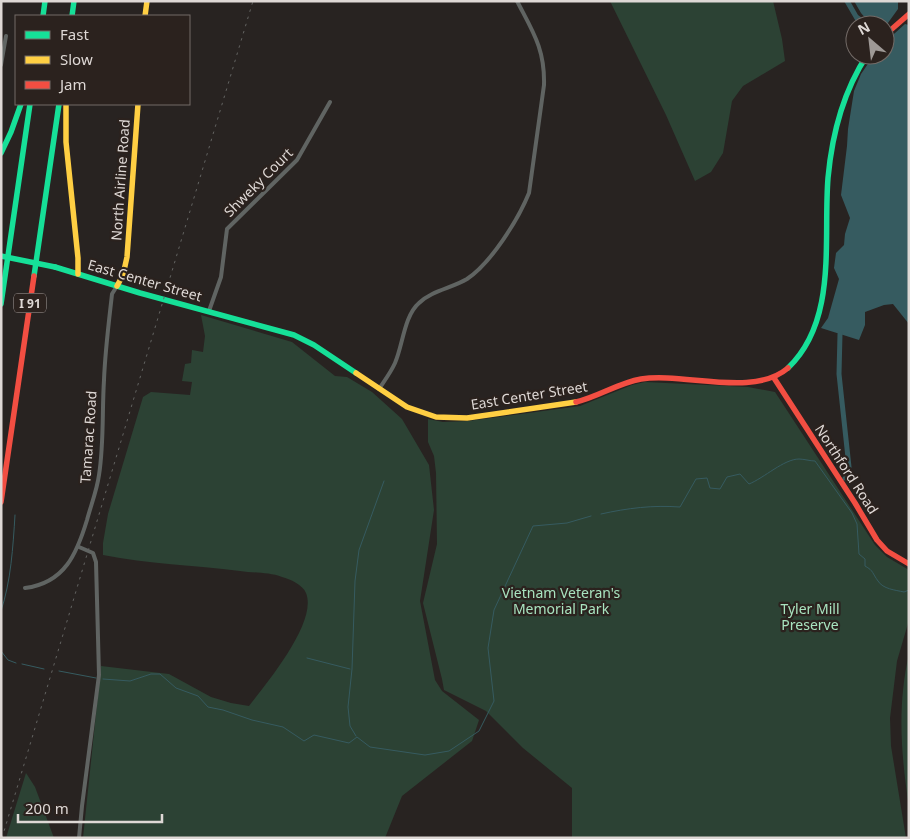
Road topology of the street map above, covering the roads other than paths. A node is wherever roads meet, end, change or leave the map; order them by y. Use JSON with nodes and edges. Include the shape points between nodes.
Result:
{"nodes":[{"id":1,"x":45,"y":1,"type":"edge"},
{"id":2,"x":74,"y":1,"type":"edge"},
{"id":3,"x":147,"y":1,"type":"edge"},
{"id":4,"x":517,"y":1,"type":"edge"},
{"id":5,"x":909,"y":14,"type":"edge"},
{"id":6,"x":43,"y":15,"type":"edge"},
{"id":7,"x":72,"y":15,"type":"edge"},
{"id":8,"x":145,"y":15,"type":"edge"},
{"id":9,"x":895,"y":26,"type":"edge"},
{"id":10,"x":6,"y":36,"type":"dead end"},
{"id":11,"x":1,"y":64,"type":"edge"},
{"id":12,"x":861,"y":65,"type":"edge"},
{"id":13,"x":330,"y":102,"type":"dead end"},
{"id":14,"x":21,"y":105,"type":"edge"},
{"id":15,"x":30,"y":105,"type":"edge"},
{"id":16,"x":59,"y":105,"type":"edge"},
{"id":17,"x":66,"y":105,"type":"edge"},
{"id":18,"x":138,"y":105,"type":"edge"},
{"id":19,"x":1,"y":153,"type":"edge"},
{"id":20,"x":1,"y":256,"type":"edge"},
{"id":21,"x":78,"y":274,"type":"junction"},
{"id":22,"x":117,"y":286,"type":"junction"},
{"id":23,"x":1,"y":304,"type":"edge"},
{"id":24,"x":208,"y":311,"type":"junction"},
{"id":25,"x":774,"y":378,"type":"junction"},
{"id":26,"x":379,"y":388,"type":"junction"},
{"id":27,"x":1,"y":502,"type":"edge"},
{"id":28,"x":79,"y":547,"type":"junction"},
{"id":29,"x":909,"y":564,"type":"edge"},
{"id":30,"x":25,"y":588,"type":"dead end"},
{"id":31,"x":79,"y":838,"type":"edge"}],
"edges":[{"from":1,"to":6,"type":"main road"},
{"from":2,"to":7,"type":"main road"},
{"from":3,"to":8,"type":"main road"},
{"from":4,"to":26,"type":"street","via":[[543,55],[545,70],[529,193],[522,209],[478,270],[419,302],[411,313],[392,370]]},
{"from":5,"to":9,"type":"main road"},
{"from":10,"to":11,"type":"street"},
{"from":12,"to":25,"type":"main road","name":"East Center Street","via":[[844,101],[831,155],[820,311],[800,355],[790,368]]},
{"from":13,"to":24,"type":"street","name":"Shweky Court","via":[[297,160],[227,229],[220,276]]},
{"from":14,"to":19,"type":"main road"},
{"from":15,"to":23,"type":"main road","number":"I 91"},
{"from":16,"to":27,"type":"main road","number":"I 91"},
{"from":17,"to":21,"type":"main road","via":[[66,142]]},
{"from":18,"to":22,"type":"main road","name":"North Airline Road","via":[[126,257]]},
{"from":20,"to":21,"type":"main road","name":"East Center Street","bridge":true},
{"from":21,"to":22,"type":"main road","name":"East Center Street"},
{"from":22,"to":24,"type":"main road","name":"East Center Street"},
{"from":22,"to":28,"type":"street","name":"Tamarac Road","via":[[110,303],[99,477]]},
{"from":24,"to":26,"type":"main road","name":"East Center Street","via":[[305,339]]},
{"from":25,"to":26,"type":"main road","name":"East Center Street","via":[[743,382],[642,379],[585,401],[456,419],[436,418],[415,411]]},
{"from":25,"to":29,"type":"main road","name":"Northford Road","via":[[877,540],[887,551]]},
{"from":28,"to":30,"type":"street","name":"Tamarac Road","via":[[56,576],[40,585]]},
{"from":28,"to":31,"type":"street","via":[[92,552],[96,562],[100,660]]}]}
